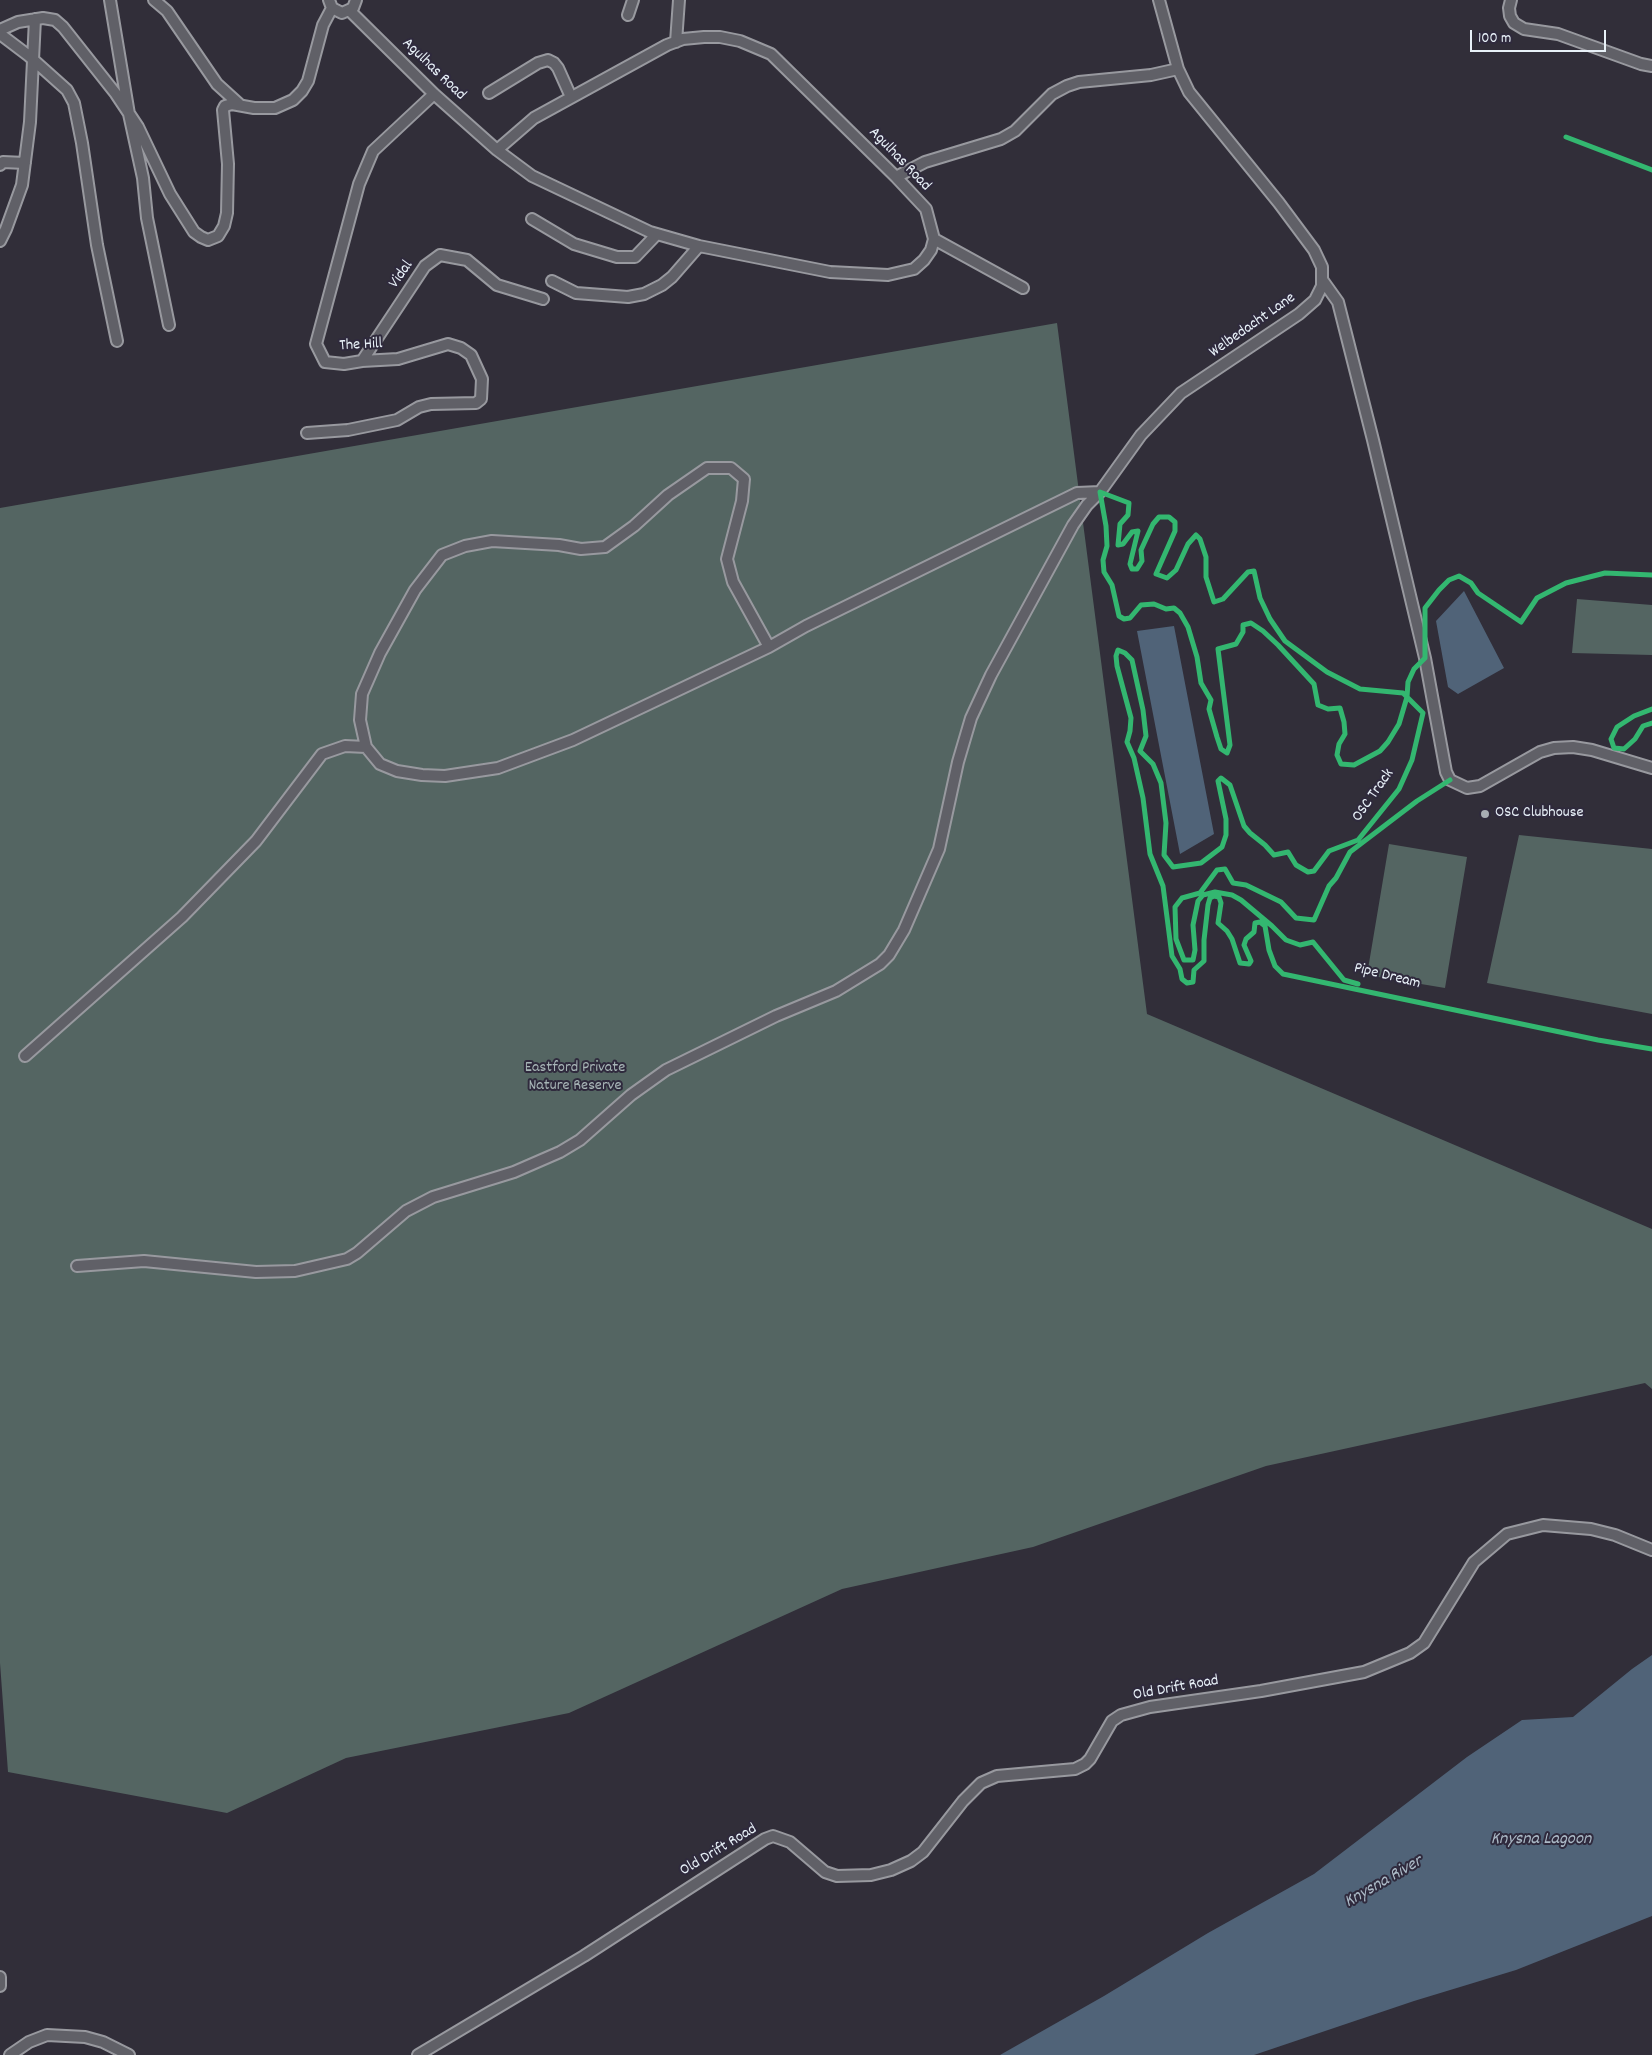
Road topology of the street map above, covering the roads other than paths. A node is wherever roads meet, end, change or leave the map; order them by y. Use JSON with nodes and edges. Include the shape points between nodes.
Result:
{"nodes":[{"id":1,"x":110,"y":0,"type":"edge"},
{"id":2,"x":154,"y":0,"type":"edge"},
{"id":3,"x":356,"y":0,"type":"edge"},
{"id":4,"x":633,"y":0,"type":"edge"},
{"id":5,"x":679,"y":0,"type":"edge"},
{"id":6,"x":1159,"y":0,"type":"edge"},
{"id":7,"x":1511,"y":0,"type":"edge"},
{"id":8,"x":331,"y":4,"type":"edge"},
{"id":9,"x":350,"y":11,"type":"junction"},
{"id":10,"x":628,"y":15,"type":"dead end"},
{"id":11,"x":34,"y":19,"type":"junction"},
{"id":12,"x":0,"y":30,"type":"edge"},
{"id":13,"x":0,"y":34,"type":"edge"},
{"id":14,"x":676,"y":42,"type":"junction"},
{"id":15,"x":33,"y":60,"type":"junction"},
{"id":16,"x":1652,"y":66,"type":"edge"},
{"id":17,"x":1178,"y":69,"type":"junction"},
{"id":18,"x":489,"y":93,"type":"dead end"},
{"id":19,"x":434,"y":94,"type":"junction"},
{"id":20,"x":571,"y":97,"type":"junction"},
{"id":21,"x":239,"y":104,"type":"junction"},
{"id":22,"x":129,"y":114,"type":"junction"},
{"id":23,"x":497,"y":150,"type":"junction"},
{"id":24,"x":25,"y":163,"type":"junction"},
{"id":25,"x":0,"y":165,"type":"edge"},
{"id":26,"x":896,"y":177,"type":"junction"},
{"id":27,"x":532,"y":219,"type":"dead end"},
{"id":28,"x":657,"y":234,"type":"junction"},
{"id":29,"x":934,"y":239,"type":"junction"},
{"id":30,"x":0,"y":241,"type":"edge"},
{"id":31,"x":699,"y":246,"type":"junction"},
{"id":32,"x":552,"y":281,"type":"dead end"},
{"id":33,"x":1323,"y":281,"type":"junction"},
{"id":34,"x":1023,"y":288,"type":"dead end"},
{"id":35,"x":543,"y":299,"type":"dead end"},
{"id":36,"x":169,"y":325,"type":"dead end"},
{"id":37,"x":117,"y":341,"type":"dead end"},
{"id":38,"x":362,"y":361,"type":"junction"},
{"id":39,"x":307,"y":433,"type":"dead end"},
{"id":40,"x":1100,"y":492,"type":"junction"},
{"id":41,"x":769,"y":647,"type":"junction"},
{"id":42,"x":366,"y":747,"type":"junction"},
{"id":43,"x":1652,"y":768,"type":"edge"},
{"id":44,"x":25,"y":1056,"type":"dead end"},
{"id":45,"x":77,"y":1266,"type":"dead end"},
{"id":46,"x":1652,"y":1550,"type":"edge"},
{"id":47,"x":0,"y":1977,"type":"edge"},
{"id":48,"x":0,"y":1986,"type":"edge"},
{"id":49,"x":10,"y":2055,"type":"edge"},
{"id":50,"x":129,"y":2055,"type":"edge"},
{"id":51,"x":418,"y":2055,"type":"edge"}],
"edges":[{"from":1,"to":22,"type":"street"},
{"from":2,"to":21,"type":"street","via":[[167,11],[217,84]]},
{"from":3,"to":9,"type":"street"},
{"from":4,"to":10,"type":"street"},
{"from":5,"to":14,"type":"street"},
{"from":6,"to":17,"type":"street"},
{"from":7,"to":16,"type":"street","via":[[1510,16],[1514,24],[1524,29],[1558,34]]},
{"from":8,"to":9,"type":"street","via":[[338,12]]},
{"from":8,"to":21,"type":"street","via":[[308,81],[302,91],[293,100],[275,108]]},
{"from":9,"to":19,"type":"street","name":"Agulhas Road"},
{"from":11,"to":12,"type":"street"},
{"from":11,"to":15,"type":"street"},
{"from":11,"to":22,"type":"street","via":[[49,18],[63,27]]},
{"from":13,"to":15,"type":"street"},
{"from":14,"to":20,"type":"street","name":"Agulhas Road"},
{"from":14,"to":26,"type":"street","name":"Agulhas Road","via":[[720,37],[748,43],[771,54]]},
{"from":15,"to":24,"type":"street"},
{"from":15,"to":37,"type":"street","via":[[67,90],[74,103]]},
{"from":17,"to":26,"type":"street","via":[[1067,86],[1052,94],[1021,126],[1001,139],[925,162]]},
{"from":17,"to":33,"type":"street","via":[[1195,102],[1314,250],[1322,267]]},
{"from":18,"to":20,"type":"street","via":[[548,60],[558,68]]},
{"from":19,"to":23,"type":"street","name":"Agulhas Road"},
{"from":19,"to":38,"type":"street","name":"The Hill","via":[[373,151],[359,184],[316,344],[326,362]]},
{"from":20,"to":23,"type":"street","name":"Agulhas Road","via":[[534,118]]},
{"from":21,"to":22,"type":"street","via":[[225,106],[223,110],[228,164],[227,213],[218,236],[208,240],[194,232],[170,194]]},
{"from":22,"to":36,"type":"street"},
{"from":23,"to":28,"type":"street","name":"Agulhas Road","via":[[532,176]]},
{"from":24,"to":25,"type":"street","via":[[3,162]]},
{"from":24,"to":30,"type":"street","via":[[22,185]]},
{"from":26,"to":29,"type":"street","name":"Agulhas Road","via":[[926,209]]},
{"from":27,"to":28,"type":"street","via":[[574,244],[617,257],[635,257]]},
{"from":28,"to":31,"type":"street","name":"Agulhas Road"},
{"from":29,"to":31,"type":"street","name":"Agulhas Road","via":[[931,250],[914,269],[888,275],[830,272]]},
{"from":29,"to":34,"type":"street"},
{"from":31,"to":32,"type":"street","via":[[672,277],[644,294],[609,297],[576,293]]},
{"from":33,"to":40,"type":"street","name":"Welbedacht Lane","via":[[1318,296],[1299,314],[1181,393],[1141,435]]},
{"from":33,"to":43,"type":"street","via":[[1338,302],[1425,658],[1450,780],[1467,788],[1480,786],[1540,752],[1554,748],[1592,750]]},
{"from":35,"to":38,"type":"street","name":"Vidal","via":[[497,285],[467,260],[440,255],[425,266]]},
{"from":38,"to":39,"type":"street","name":"The Hill","via":[[398,359],[448,344],[461,348],[471,355],[482,379],[481,399],[476,403],[431,404],[397,420],[348,430]]},
{"from":40,"to":41,"type":"street","via":[[1077,493]]},
{"from":40,"to":45,"type":"street","name":"Welbedacht Lane","via":[[1073,525],[991,675],[971,718],[939,849],[904,930],[880,964],[836,991],[776,1016],[666,1070],[631,1095],[580,1140],[560,1152],[514,1172],[433,1197],[406,1211],[347,1259],[294,1271],[256,1272],[144,1261]]},
{"from":41,"to":42,"type":"street","via":[[573,740],[498,768],[445,776],[405,772],[380,764]]},
{"from":41,"to":42,"type":"street","via":[[732,582],[727,560],[742,501],[744,479],[730,468],[707,468],[668,494],[634,526],[605,547],[581,549],[492,541],[442,555],[415,590],[380,652],[362,694],[360,720]]},
{"from":42,"to":44,"type":"street","via":[[345,746],[322,754],[256,841],[182,917]]},
{"from":46,"to":51,"type":"street","name":"Old Drift Road","via":[[1615,1535],[1583,1528],[1543,1524],[1507,1534],[1474,1562],[1424,1643],[1410,1654],[1364,1672],[1150,1707],[1121,1716],[1112,1721],[1085,1764],[1075,1768],[997,1776],[981,1783],[923,1852],[891,1870],[871,1875],[837,1876],[825,1872],[790,1842],[773,1836],[765,1839],[584,1956]]},
{"from":47,"to":48,"type":"street"},
{"from":49,"to":50,"type":"street","via":[[47,2035],[65,2035],[103,2042]]}]}
